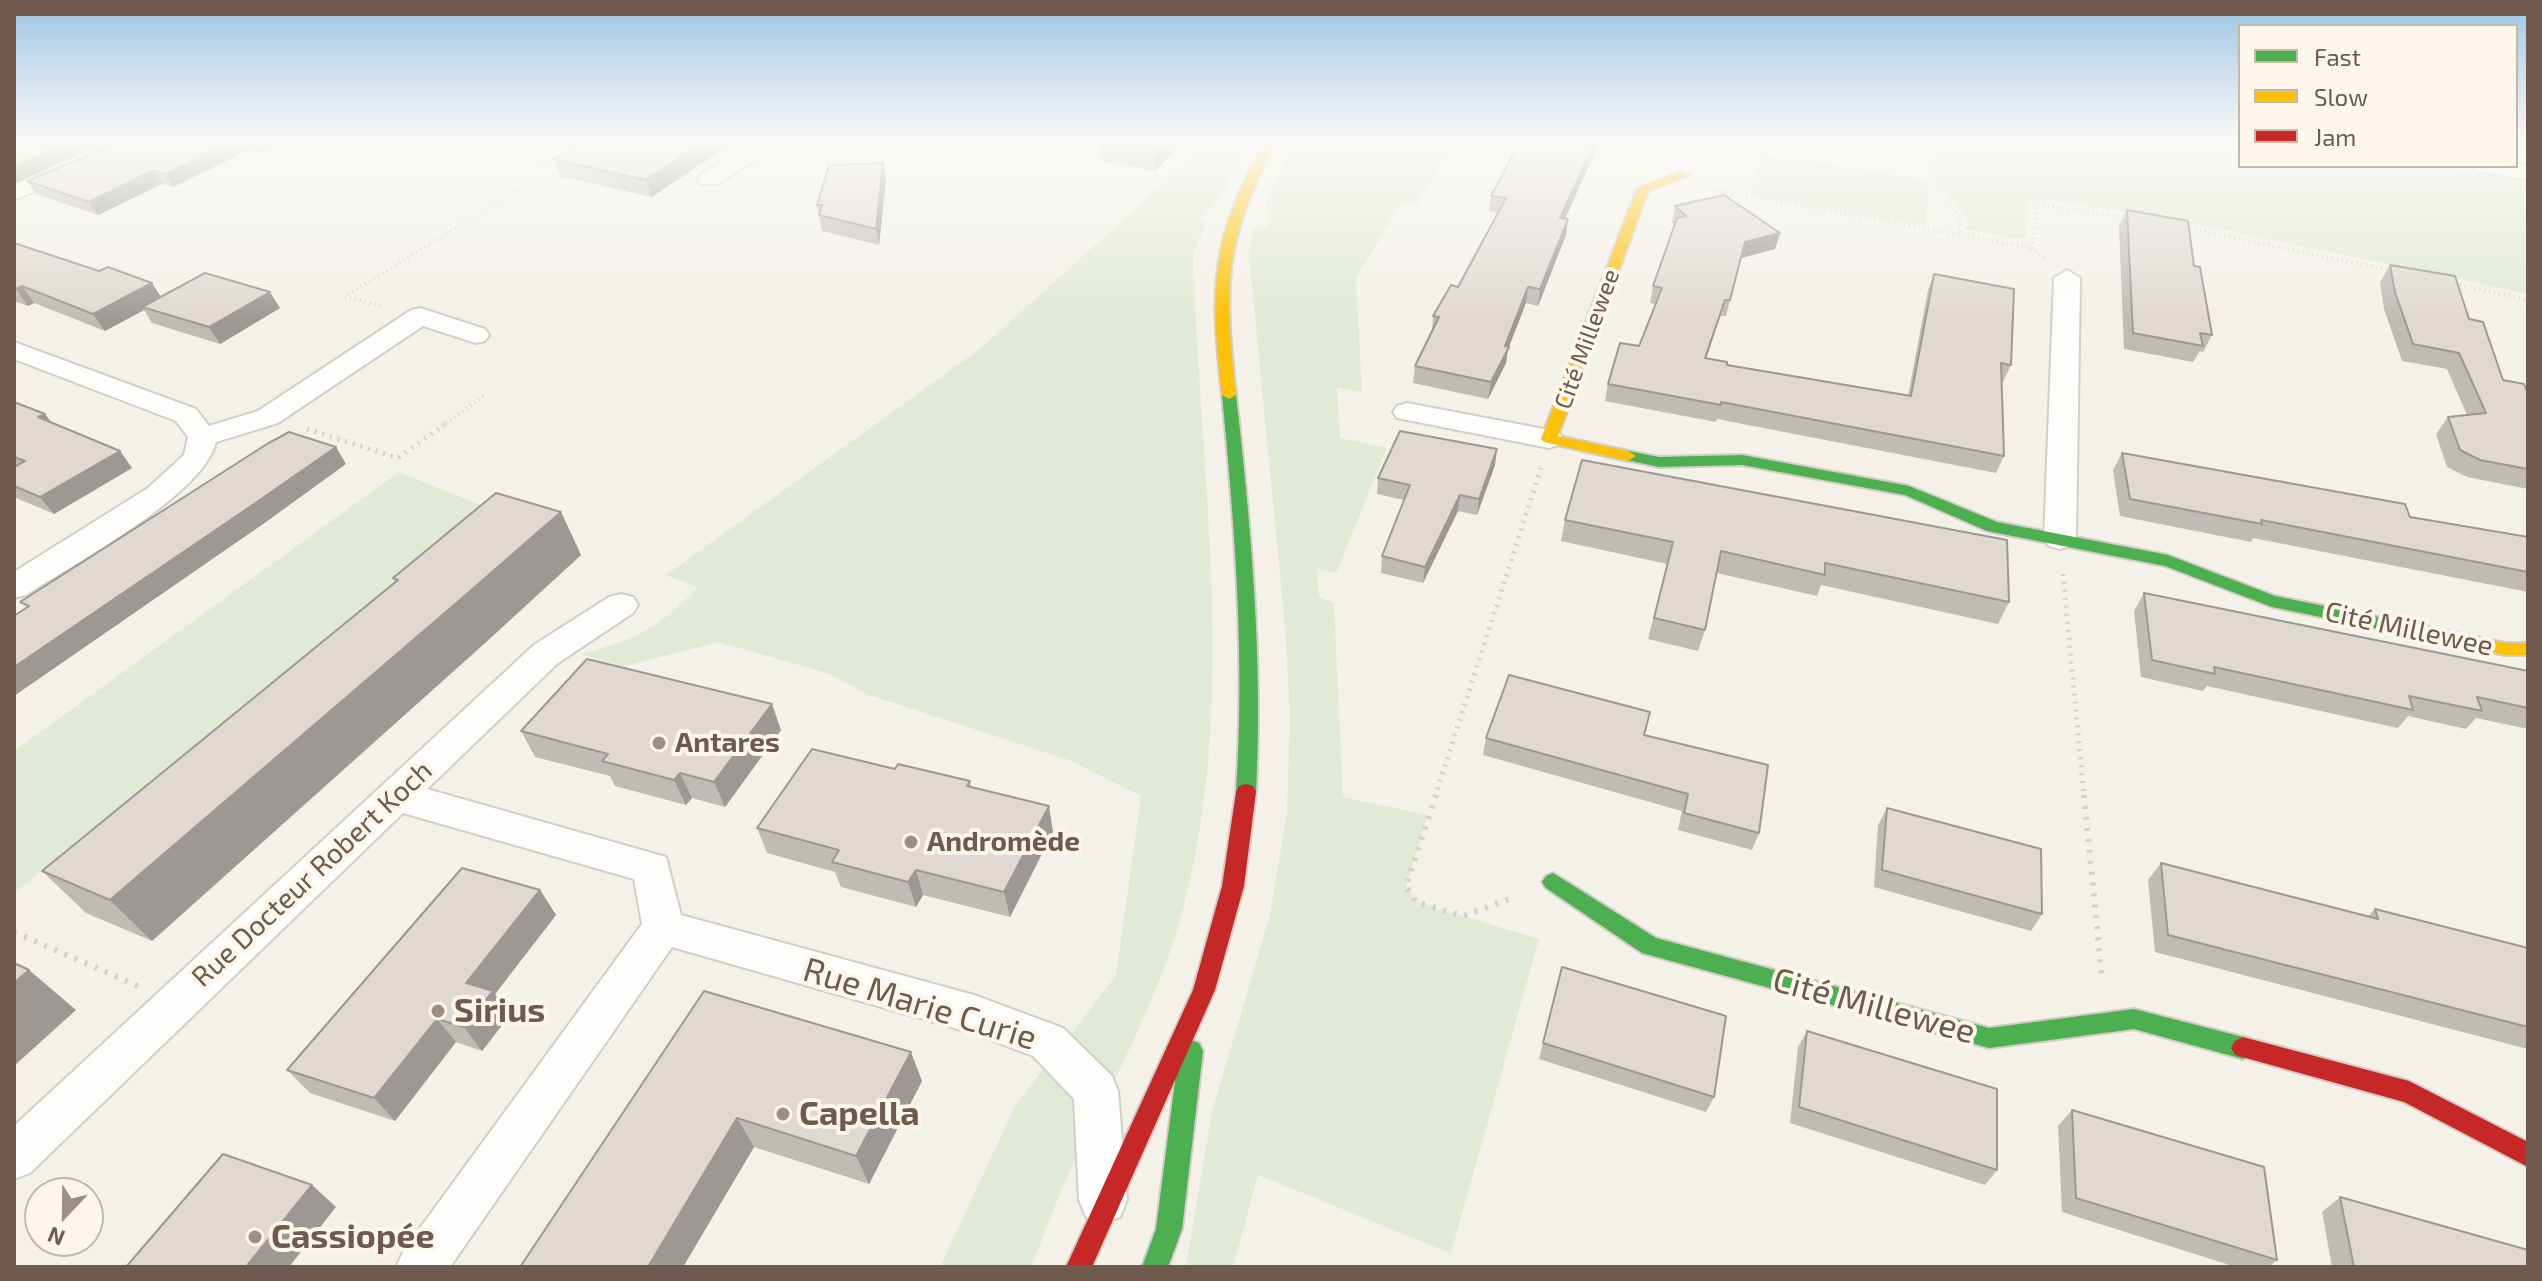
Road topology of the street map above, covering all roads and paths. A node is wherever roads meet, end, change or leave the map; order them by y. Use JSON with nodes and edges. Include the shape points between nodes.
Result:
{"nodes":[{"id":1,"x":500,"y":202,"type":"edge"},
{"id":2,"x":1242,"y":202,"type":"edge"},
{"id":3,"x":1638,"y":202,"type":"edge"},
{"id":4,"x":1772,"y":202,"type":"edge"},
{"id":5,"x":1947,"y":202,"type":"edge"},
{"id":6,"x":2137,"y":219,"type":"edge"},
{"id":7,"x":2184,"y":227,"type":"edge"},
{"id":8,"x":1960,"y":236,"type":"junction"},
{"id":9,"x":2032,"y":248,"type":"junction"},
{"id":10,"x":2403,"y":273,"type":"edge"},
{"id":11,"x":2067,"y":278,"type":"joint"},
{"id":12,"x":2450,"y":283,"type":"edge"},
{"id":13,"x":2528,"y":300,"type":"edge"},
{"id":14,"x":420,"y":316,"type":"junction"},
{"id":15,"x":476,"y":335,"type":"dead end"},
{"id":16,"x":14,"y":350,"type":"edge"},
{"id":17,"x":485,"y":395,"type":"dead end"},
{"id":18,"x":1407,"y":412,"type":"dead end"},
{"id":19,"x":268,"y":417,"type":"junction"},
{"id":20,"x":203,"y":437,"type":"junction"},
{"id":21,"x":1549,"y":439,"type":"junction"},
{"id":22,"x":2060,"y":539,"type":"junction"},
{"id":23,"x":14,"y":587,"type":"edge"},
{"id":24,"x":621,"y":605,"type":"dead end"},
{"id":25,"x":2528,"y":649,"type":"edge"},
{"id":26,"x":397,"y":796,"type":"junction"},
{"id":27,"x":1553,"y":882,"type":"joint"},
{"id":28,"x":663,"y":927,"type":"junction"},
{"id":29,"x":14,"y":932,"type":"edge"},
{"id":30,"x":176,"y":1001,"type":"junction"},
{"id":31,"x":1196,"y":1013,"type":"junction"},
{"id":32,"x":2106,"y":1023,"type":"junction"},
{"id":33,"x":2528,"y":1155,"type":"edge"},
{"id":34,"x":14,"y":1157,"type":"edge"},
{"id":35,"x":1103,"y":1205,"type":"junction"},
{"id":36,"x":421,"y":1267,"type":"edge"},
{"id":37,"x":1079,"y":1267,"type":"edge"},
{"id":38,"x":1155,"y":1267,"type":"edge"}],
"edges":[{"from":1,"to":14,"type":"path","via":[[345,296]]},
{"from":2,"to":31,"type":"street","via":[[1223,254],[1222,317],[1250,629],[1252,714],[1244,810],[1227,909]]},
{"from":3,"to":21,"type":"street","name":"Cité Millewee"},
{"from":4,"to":8,"type":"path"},
{"from":5,"to":8,"type":"path","via":[[1961,218]]},
{"from":6,"to":9,"type":"path","via":[[2037,205]]},
{"from":7,"to":10,"type":"path"},
{"from":8,"to":9,"type":"path"},
{"from":9,"to":11,"type":"path"},
{"from":11,"to":22,"type":"street"},
{"from":12,"to":13,"type":"path"},
{"from":14,"to":15,"type":"street"},
{"from":14,"to":19,"type":"street"},
{"from":16,"to":20,"type":"street","via":[[186,415]]},
{"from":17,"to":19,"type":"path","via":[[398,458]]},
{"from":18,"to":21,"type":"street","name":"Cité Millewee"},
{"from":19,"to":20,"type":"street"},
{"from":20,"to":23,"type":"street","via":[[198,458],[159,495]]},
{"from":21,"to":22,"type":"street","name":"Cité Millewee","via":[[1659,462],[1742,460],[1894,488],[1993,527]]},
{"from":21,"to":27,"type":"path","via":[[1406,886],[1416,902],[1463,916]]},
{"from":22,"to":25,"type":"street","name":"Cité Millewee","via":[[2168,561],[2272,601],[2505,649]]},
{"from":22,"to":32,"type":"path"},
{"from":24,"to":26,"type":"street","name":"Rue Docteur Robert Koch","via":[[546,654]]},
{"from":26,"to":28,"type":"street","via":[[652,868]]},
{"from":26,"to":30,"type":"street","name":"Rue Docteur Robert Koch"},
{"from":27,"to":32,"type":"street","name":"Cité Millewee","via":[[1650,946],[1989,1038]]},
{"from":28,"to":35,"type":"street","name":"Rue Marie Curie","via":[[974,1014],[1048,1042],[1096,1091]]},
{"from":28,"to":36,"type":"street"},
{"from":29,"to":30,"type":"path"},
{"from":30,"to":34,"type":"street","name":"Rue Docteur Robert Koch"},
{"from":31,"to":35,"type":"street"},
{"from":31,"to":38,"type":"street","via":[[1169,1229]]},
{"from":32,"to":33,"type":"street","name":"Cité Millewee","via":[[2134,1019],[2409,1092]]},
{"from":35,"to":37,"type":"street"}]}
